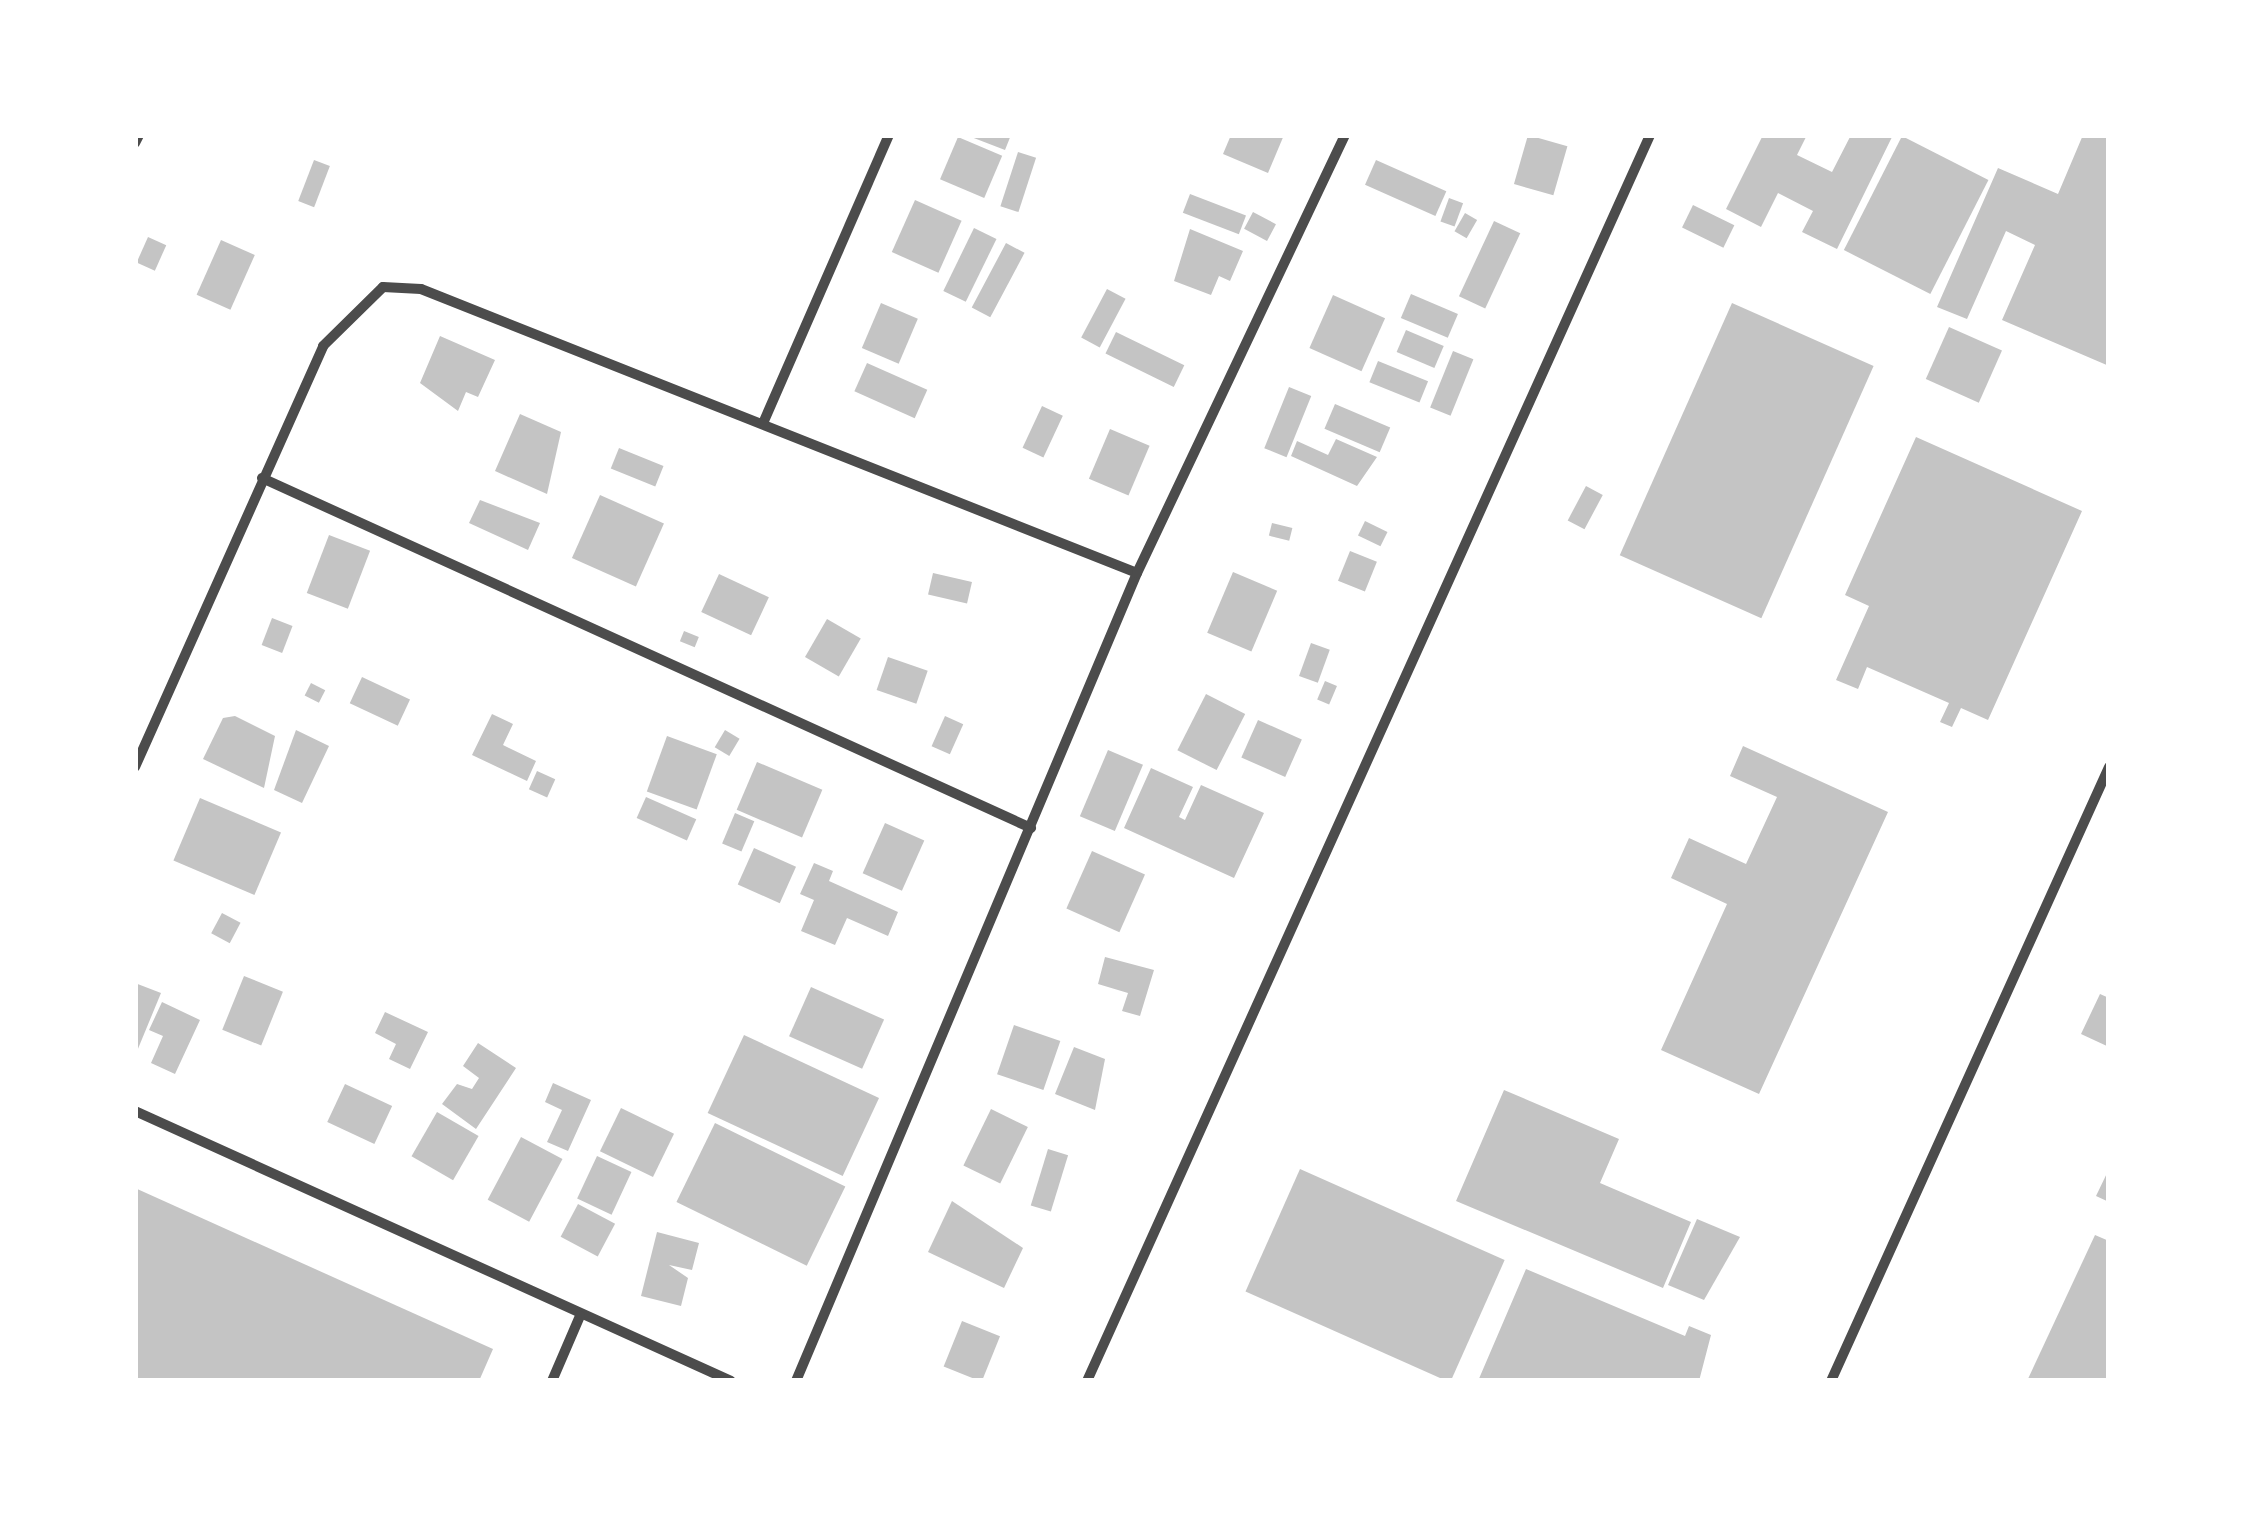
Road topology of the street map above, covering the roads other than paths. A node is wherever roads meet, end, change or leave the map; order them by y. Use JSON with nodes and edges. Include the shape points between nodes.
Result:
{"nodes":[{"id":1,"x":138,"y":135,"type":"edge"},
{"id":2,"x":889,"y":135,"type":"edge"},
{"id":3,"x":1346,"y":135,"type":"edge"},
{"id":4,"x":1650,"y":135,"type":"edge"},
{"id":5,"x":135,"y":143,"type":"edge"},
{"id":6,"x":764,"y":421,"type":"junction"},
{"id":7,"x":262,"y":478,"type":"junction"},
{"id":8,"x":1137,"y":573,"type":"junction"},
{"id":9,"x":135,"y":767,"type":"edge"},
{"id":10,"x":2109,"y":767,"type":"edge"},
{"id":11,"x":1031,"y":828,"type":"junction"},
{"id":12,"x":135,"y":1111,"type":"edge"},
{"id":13,"x":580,"y":1316,"type":"junction"},
{"id":14,"x":552,"y":1381,"type":"edge"},
{"id":15,"x":732,"y":1381,"type":"edge"},
{"id":16,"x":796,"y":1381,"type":"edge"},
{"id":17,"x":1088,"y":1381,"type":"edge"},
{"id":18,"x":1831,"y":1381,"type":"edge"}],
"edges":[{"from":1,"to":5,"type":"street"},
{"from":2,"to":6,"type":"street"},
{"from":3,"to":8,"type":"street"},
{"from":4,"to":17,"type":"street"},
{"from":6,"to":7,"type":"street","via":[[421,290],[384,287],[323,346]]},
{"from":6,"to":8,"type":"street"},
{"from":7,"to":9,"type":"street"},
{"from":7,"to":11,"type":"street"},
{"from":8,"to":11,"type":"street"},
{"from":10,"to":18,"type":"street"},
{"from":11,"to":16,"type":"street"},
{"from":12,"to":13,"type":"street"},
{"from":13,"to":14,"type":"street"},
{"from":13,"to":15,"type":"street"}]}
